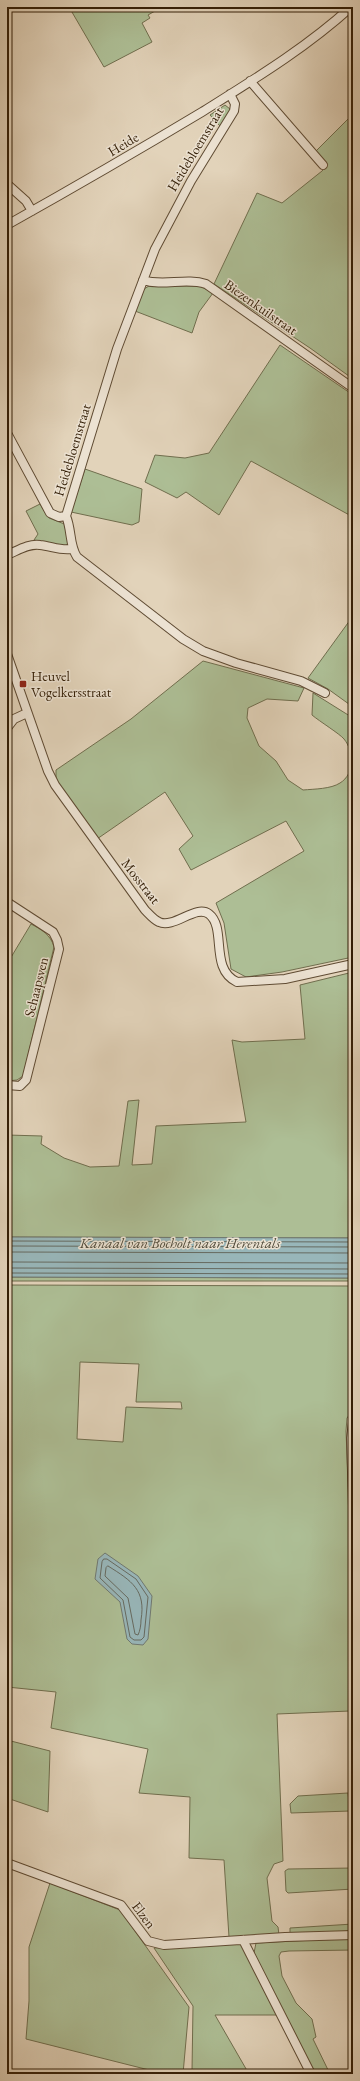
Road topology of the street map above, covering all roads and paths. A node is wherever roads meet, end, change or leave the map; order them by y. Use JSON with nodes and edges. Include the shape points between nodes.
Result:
{"nodes":[{"id":1,"x":351,"y":7,"type":"edge"},
{"id":2,"x":250,"y":81,"type":"junction"},
{"id":3,"x":230,"y":94,"type":"junction"},
{"id":4,"x":323,"y":165,"type":"dead end"},
{"id":5,"x":7,"y":184,"type":"edge"},
{"id":6,"x":32,"y":211,"type":"junction"},
{"id":7,"x":7,"y":224,"type":"edge"},
{"id":8,"x":143,"y":280,"type":"junction"},
{"id":9,"x":353,"y":388,"type":"edge"},
{"id":10,"x":7,"y":433,"type":"edge"},
{"id":11,"x":66,"y":516,"type":"junction"},
{"id":12,"x":72,"y":549,"type":"junction"},
{"id":13,"x":7,"y":555,"type":"edge"},
{"id":14,"x":7,"y":654,"type":"edge"},
{"id":15,"x":325,"y":693,"type":"dead end"},
{"id":16,"x":27,"y":713,"type":"junction"},
{"id":17,"x":7,"y":728,"type":"edge"},
{"id":18,"x":7,"y":902,"type":"edge"},
{"id":19,"x":353,"y":964,"type":"edge"},
{"id":20,"x":7,"y":1085,"type":"edge"},
{"id":21,"x":353,"y":1422,"type":"edge"},
{"id":22,"x":353,"y":1506,"type":"edge"},
{"id":23,"x":7,"y":1863,"type":"edge"},
{"id":24,"x":353,"y":1935,"type":"edge"},
{"id":25,"x":243,"y":1940,"type":"junction"},
{"id":26,"x":311,"y":2074,"type":"edge"}],
"edges":[{"from":1,"to":2,"type":"street","name":"Heide","via":[[327,29]]},
{"from":2,"to":3,"type":"street","name":"Heide"},
{"from":2,"to":4,"type":"street"},
{"from":3,"to":6,"type":"street","name":"Heide"},
{"from":3,"to":8,"type":"street","name":"Heidebloemstraat","via":[[235,104],[234,111],[166,226]]},
{"from":5,"to":6,"type":"street","via":[[26,201]]},
{"from":6,"to":7,"type":"street","name":"Heide"},
{"from":8,"to":9,"type":"street","name":"Biezenkuilstraat","via":[[158,283],[206,284]]},
{"from":8,"to":11,"type":"street","name":"Heidebloemstraat","via":[[117,348]]},
{"from":10,"to":11,"type":"street","via":[[50,513]]},
{"from":11,"to":12,"type":"street","name":"Heidebloemstraat"},
{"from":12,"to":13,"type":"street","via":[[61,550],[39,544]]},
{"from":12,"to":15,"type":"street","via":[[77,557],[195,646],[236,663],[301,681]]},
{"from":14,"to":16,"type":"street","name":"Mosstraat"},
{"from":16,"to":17,"type":"street","via":[[14,719]]},
{"from":16,"to":19,"type":"street","name":"Mosstraat","via":[[55,784],[145,910],[164,924],[198,912],[210,915],[216,929],[222,964],[230,979],[248,982],[284,979]]},
{"from":18,"to":20,"type":"street","name":"Schaapsven","via":[[53,932],[59,949],[26,1080],[20,1086]]},
{"from":21,"to":22,"type":"street","via":[[350,1438]]},
{"from":23,"to":25,"type":"street","name":"Elzen","via":[[122,1906],[153,1944]]},
{"from":24,"to":25,"type":"street","name":"Elzen"},
{"from":25,"to":26,"type":"street"}]}
